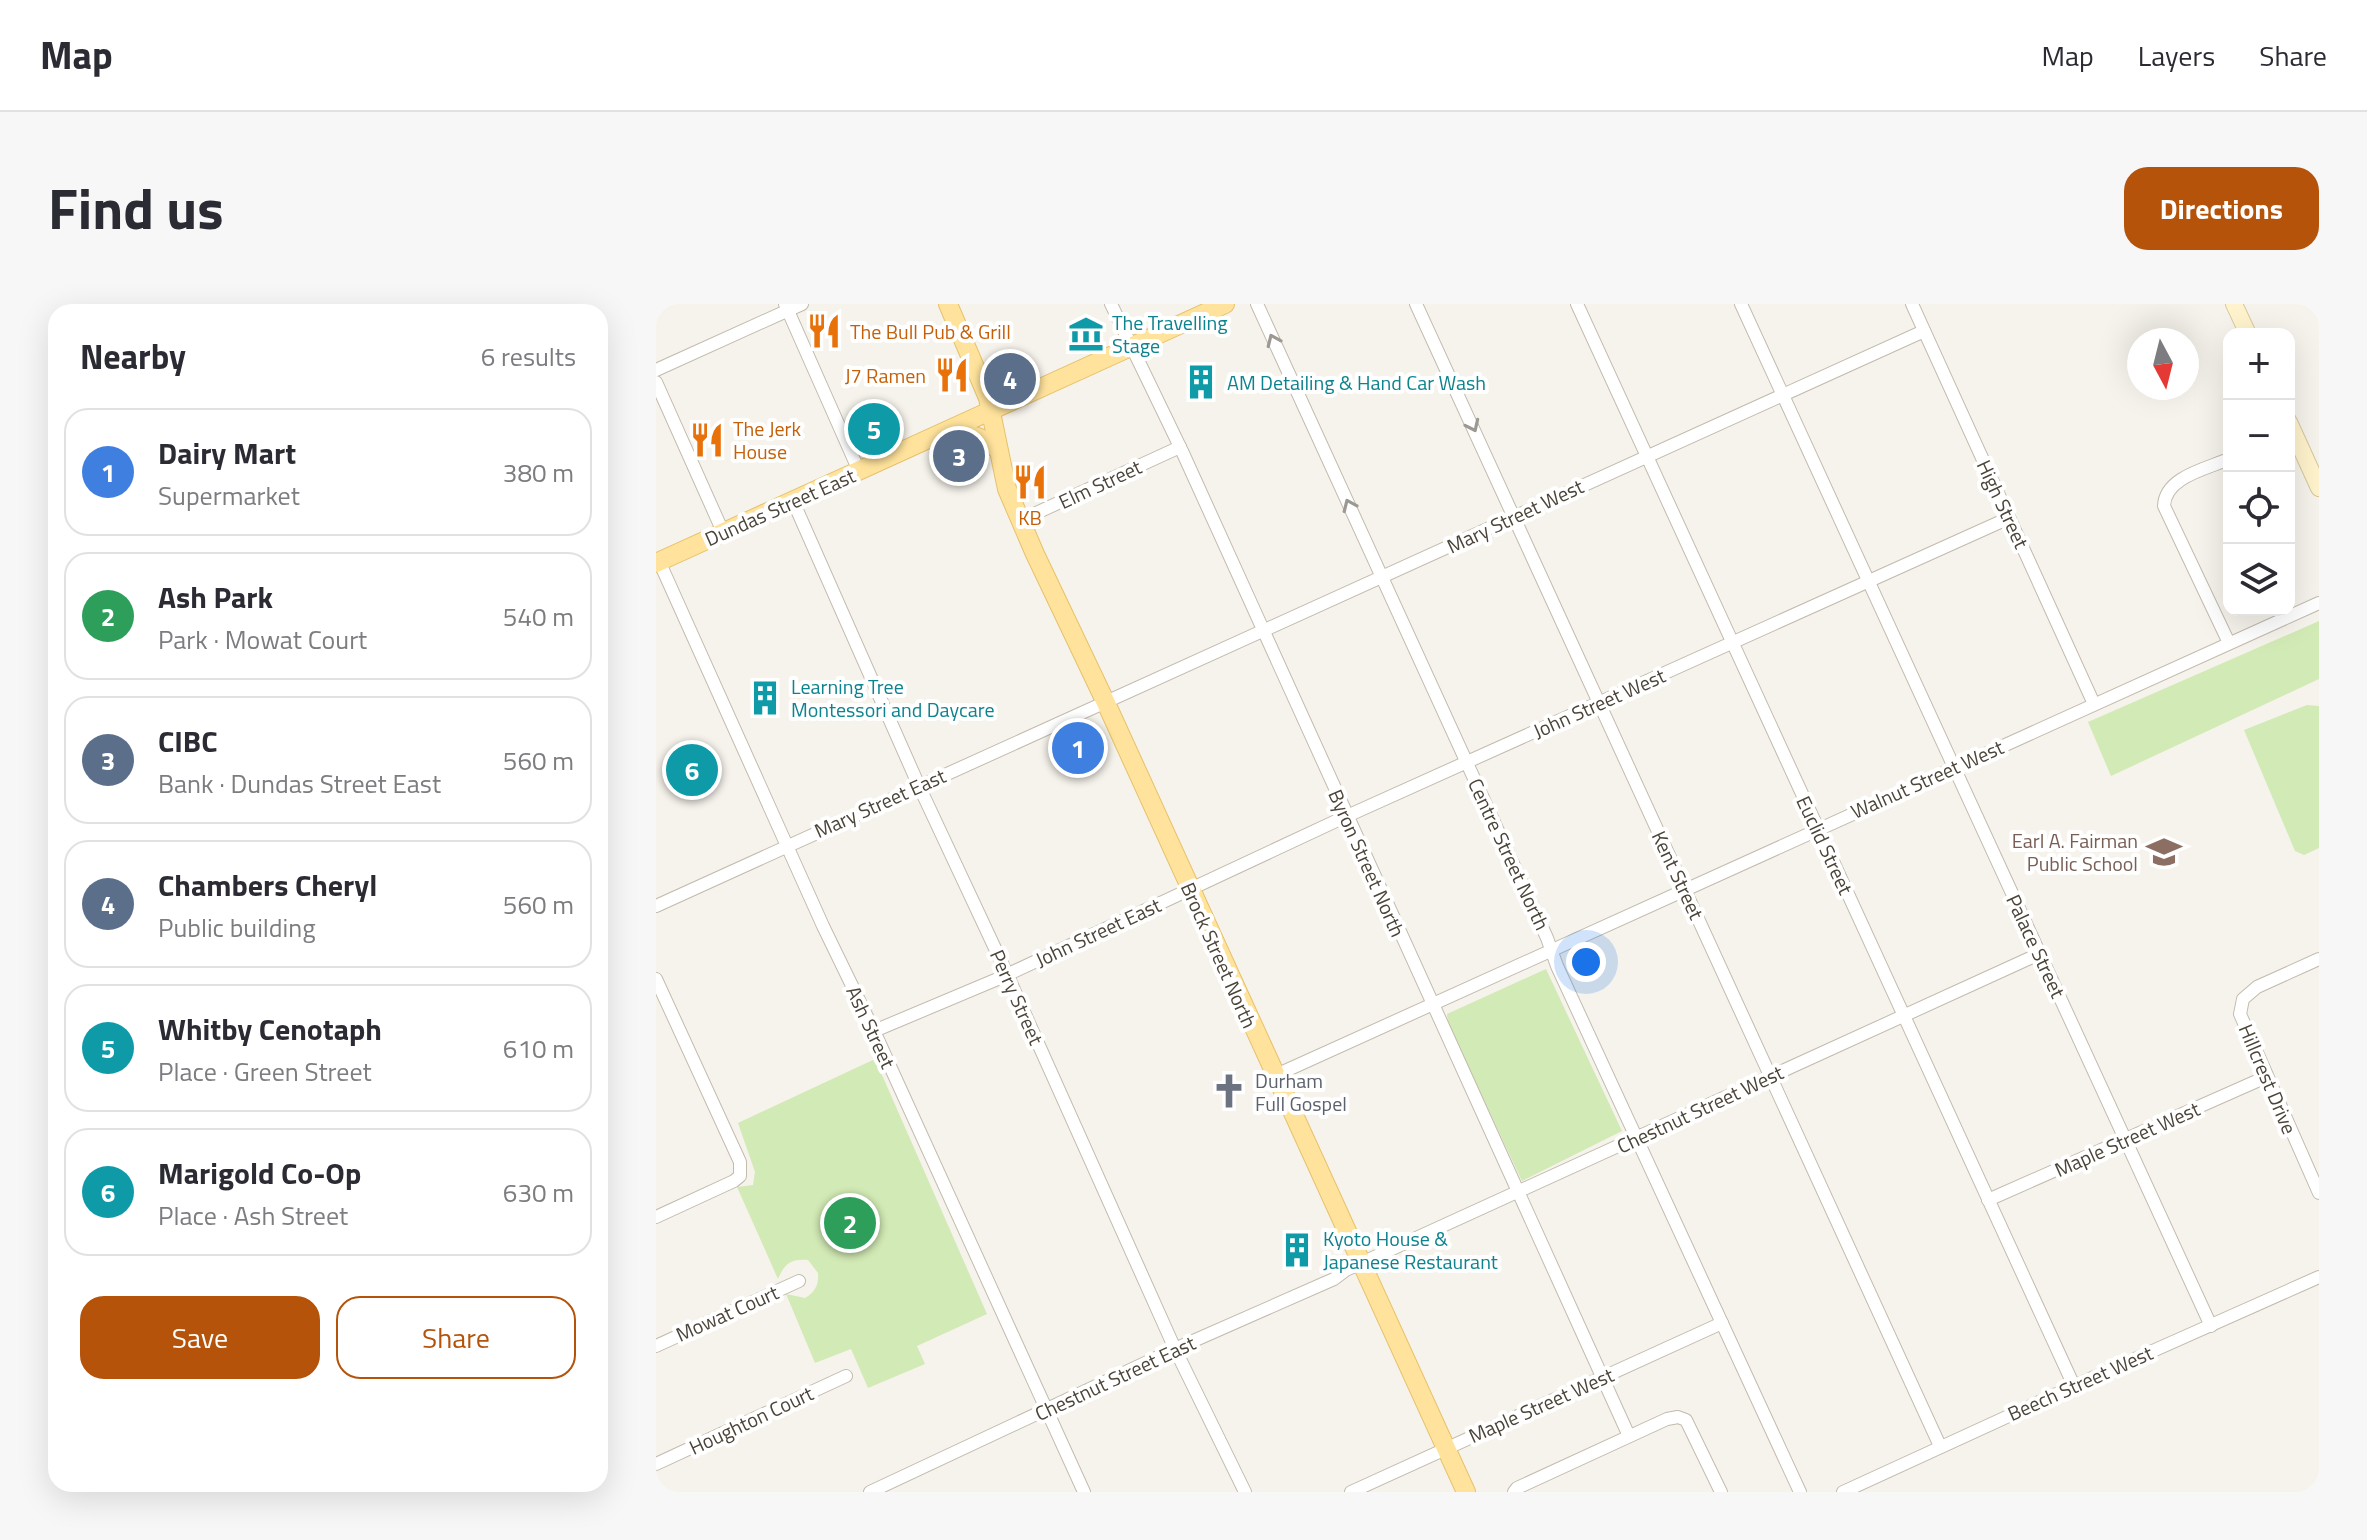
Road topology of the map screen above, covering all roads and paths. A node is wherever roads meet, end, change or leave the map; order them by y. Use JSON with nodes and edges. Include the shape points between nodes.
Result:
{"nodes":[{"id":1,"x":802,"y":304,"type":"edge"},
{"id":2,"x":948,"y":304,"type":"edge"},
{"id":3,"x":1111,"y":304,"type":"edge"},
{"id":4,"x":1225,"y":304,"type":"edge"},
{"id":5,"x":1257,"y":304,"type":"edge"},
{"id":6,"x":1416,"y":304,"type":"edge"},
{"id":7,"x":1577,"y":304,"type":"edge"},
{"id":8,"x":1741,"y":304,"type":"edge"},
{"id":9,"x":1912,"y":304,"type":"edge"},
{"id":10,"x":2234,"y":304,"type":"edge"},
{"id":11,"x":787,"y":307,"type":"edge"},
{"id":12,"x":2245,"y":328,"type":"edge"},
{"id":13,"x":1924,"y":331,"type":"junction"},
{"id":14,"x":1132,"y":348,"type":"junction"},
{"id":15,"x":656,"y":370,"type":"edge"},
{"id":16,"x":656,"y":382,"type":"edge"},
{"id":17,"x":1783,"y":395,"type":"junction"},
{"id":18,"x":992,"y":411,"type":"junction"},
{"id":19,"x":935,"y":437,"type":"junction"},
{"id":20,"x":2295,"y":438,"type":"edge"},
{"id":21,"x":1180,"y":447,"type":"junction"},
{"id":22,"x":998,"y":450,"type":"junction"},
{"id":23,"x":1646,"y":456,"type":"junction"},
{"id":24,"x":2223,"y":462,"type":"edge"},
{"id":25,"x":859,"y":471,"type":"junction"},
{"id":26,"x":2319,"y":488,"type":"edge"},
{"id":27,"x":793,"y":501,"type":"junction"},
{"id":28,"x":1514,"y":517,"type":"junction"},
{"id":29,"x":2009,"y":518,"type":"junction"},
{"id":30,"x":1021,"y":520,"type":"junction"},
{"id":31,"x":723,"y":532,"type":"junction"},
{"id":32,"x":658,"y":562,"type":"edge"},
{"id":33,"x":1381,"y":576,"type":"junction"},
{"id":34,"x":1869,"y":582,"type":"junction"},
{"id":35,"x":2319,"y":603,"type":"edge"},
{"id":36,"x":1262,"y":631,"type":"junction"},
{"id":37,"x":1733,"y":643,"type":"junction"},
{"id":38,"x":2229,"y":643,"type":"junction"},
{"id":39,"x":1106,"y":703,"type":"junction"},
{"id":40,"x":1599,"y":703,"type":"junction"},
{"id":41,"x":2094,"y":704,"type":"junction"},
{"id":42,"x":1467,"y":762,"type":"junction"},
{"id":43,"x":1953,"y":768,"type":"junction"},
{"id":44,"x":919,"y":786,"type":"junction"},
{"id":45,"x":1346,"y":817,"type":"junction"},
{"id":46,"x":1818,"y":828,"type":"junction"},
{"id":47,"x":788,"y":845,"type":"junction"},
{"id":48,"x":1189,"y":888,"type":"junction"},
{"id":49,"x":1685,"y":890,"type":"junction"},
{"id":50,"x":656,"y":906,"type":"edge"},
{"id":51,"x":1551,"y":950,"type":"junction"},
{"id":52,"x":2039,"y":954,"type":"junction"},
{"id":53,"x":2319,"y":959,"type":"edge"},
{"id":54,"x":1007,"y":974,"type":"junction"},
{"id":55,"x":656,"y":979,"type":"edge"},
{"id":56,"x":1432,"y":1005,"type":"junction"},
{"id":57,"x":1904,"y":1016,"type":"junction"},
{"id":58,"x":874,"y":1031,"type":"junction"},
{"id":59,"x":1274,"y":1076,"type":"junction"},
{"id":60,"x":1771,"y":1076,"type":"junction"},
{"id":61,"x":2266,"y":1077,"type":"junction"},
{"id":62,"x":1637,"y":1138,"type":"junction"},
{"id":63,"x":2124,"y":1139,"type":"junction"},
{"id":64,"x":1517,"y":1192,"type":"junction"},
{"id":65,"x":2319,"y":1193,"type":"edge"},
{"id":66,"x":1988,"y":1200,"type":"junction"},
{"id":67,"x":656,"y":1217,"type":"edge"},
{"id":68,"x":1361,"y":1263,"type":"junction"},
{"id":69,"x":2319,"y":1277,"type":"edge"},
{"id":70,"x":799,"y":1281,"type":"dead end"},
{"id":71,"x":1722,"y":1323,"type":"junction"},
{"id":72,"x":2211,"y":1326,"type":"junction"},
{"id":73,"x":656,"y":1346,"type":"edge"},
{"id":74,"x":1175,"y":1349,"type":"junction"},
{"id":75,"x":846,"y":1376,"type":"dead end"},
{"id":76,"x":1602,"y":1377,"type":"junction"},
{"id":77,"x":2074,"y":1386,"type":"junction"},
{"id":78,"x":1045,"y":1411,"type":"junction"},
{"id":79,"x":1629,"y":1436,"type":"junction"},
{"id":80,"x":1940,"y":1446,"type":"junction"},
{"id":81,"x":1447,"y":1448,"type":"junction"},
{"id":82,"x":656,"y":1464,"type":"edge"},
{"id":83,"x":888,"y":1488,"type":"edge"},
{"id":84,"x":870,"y":1492,"type":"edge"},
{"id":85,"x":1084,"y":1492,"type":"edge"},
{"id":86,"x":1245,"y":1492,"type":"edge"},
{"id":87,"x":1351,"y":1492,"type":"edge"},
{"id":88,"x":1466,"y":1492,"type":"edge"},
{"id":89,"x":1514,"y":1492,"type":"edge"},
{"id":90,"x":1721,"y":1492,"type":"edge"},
{"id":91,"x":1800,"y":1492,"type":"edge"},
{"id":92,"x":1843,"y":1492,"type":"edge"}],
"edges":[{"from":1,"to":11,"type":"street"},
{"from":2,"to":18,"type":"main road","name":"Brock Street North"},
{"from":3,"to":14,"type":"street","name":"Byron Street North"},
{"from":4,"to":14,"type":"main road","name":"Dundas Street East"},
{"from":33,"to":5,"type":"street","name":"Centre Street North","one_way":true},
{"from":6,"to":28,"type":"street","name":"Kent Street","one_way":true},
{"from":7,"to":23,"type":"street","name":"Euclid Street"},
{"from":8,"to":17,"type":"street","name":"Palace Street"},
{"from":9,"to":13,"type":"street","name":"High Street"},
{"from":10,"to":12,"type":"main road"},
{"from":11,"to":15,"type":"street"},
{"from":11,"to":25,"type":"street"},
{"from":13,"to":17,"type":"street","name":"Mary Street West"},
{"from":13,"to":29,"type":"street","name":"High Street"},
{"from":14,"to":18,"type":"main road","name":"Dundas Street East"},
{"from":14,"to":21,"type":"street","name":"Byron Street North"},
{"from":16,"to":31,"type":"street"},
{"from":17,"to":23,"type":"street","name":"Mary Street West"},
{"from":17,"to":34,"type":"street","name":"Palace Street"},
{"from":18,"to":19,"type":"main road","name":"Dundas Street East"},
{"from":18,"to":22,"type":"main road","name":"Brock Street North"},
{"from":19,"to":22,"type":"main road","via":[[977,435]]},
{"from":19,"to":25,"type":"main road","name":"Dundas Street East"},
{"from":20,"to":26,"type":"main road"},
{"from":21,"to":30,"type":"street","name":"Elm Street"},
{"from":21,"to":36,"type":"street","name":"Byron Street North"},
{"from":22,"to":30,"type":"main road","name":"Brock Street North"},
{"from":23,"to":28,"type":"street","name":"Mary Street West"},
{"from":23,"to":37,"type":"street","name":"Euclid Street"},
{"from":24,"to":38,"type":"street","via":[[2171,485],[2164,506]]},
{"from":25,"to":27,"type":"main road","name":"Dundas Street East"},
{"from":27,"to":31,"type":"main road","name":"Dundas Street East"},
{"from":27,"to":44,"type":"street","name":"Perry Street"},
{"from":28,"to":33,"type":"street","name":"Mary Street West"},
{"from":28,"to":40,"type":"street","name":"Kent Street"},
{"from":29,"to":34,"type":"street","name":"John Street West"},
{"from":29,"to":41,"type":"street","name":"High Street"},
{"from":30,"to":39,"type":"main road","name":"Brock Street North"},
{"from":31,"to":32,"type":"main road","name":"Dundas Street East"},
{"from":32,"to":47,"type":"street","name":"Ash Street"},
{"from":33,"to":36,"type":"street","name":"Mary Street West"},
{"from":33,"to":42,"type":"street","name":"Centre Street North"},
{"from":34,"to":37,"type":"street","name":"John Street West"},
{"from":34,"to":43,"type":"street","name":"Palace Street"},
{"from":35,"to":38,"type":"street","name":"Walnut Street West"},
{"from":36,"to":39,"type":"street","name":"Mary Street West"},
{"from":36,"to":45,"type":"street","name":"Byron Street North"},
{"from":37,"to":40,"type":"street","name":"John Street West"},
{"from":37,"to":46,"type":"street","name":"Euclid Street"},
{"from":38,"to":41,"type":"street","name":"Walnut Street West"},
{"from":39,"to":44,"type":"street","name":"Mary Street East"},
{"from":39,"to":48,"type":"main road","name":"Brock Street North"},
{"from":40,"to":42,"type":"street","name":"John Street West"},
{"from":40,"to":49,"type":"street","name":"Kent Street"},
{"from":41,"to":43,"type":"street","name":"Walnut Street West"},
{"from":42,"to":45,"type":"street","name":"John Street West"},
{"from":42,"to":51,"type":"street","name":"Centre Street North"},
{"from":43,"to":46,"type":"street","name":"Walnut Street West"},
{"from":43,"to":52,"type":"street","name":"Palace Street"},
{"from":44,"to":47,"type":"street","name":"Mary Street East"},
{"from":44,"to":54,"type":"street","name":"Perry Street"},
{"from":45,"to":48,"type":"street","name":"John Street West"},
{"from":45,"to":56,"type":"street","name":"Byron Street North"},
{"from":46,"to":49,"type":"street","name":"Walnut Street West"},
{"from":46,"to":57,"type":"street","name":"Euclid Street"},
{"from":47,"to":50,"type":"street","name":"Mary Street East"},
{"from":47,"to":58,"type":"street","name":"Ash Street"},
{"from":48,"to":54,"type":"street","name":"John Street East"},
{"from":48,"to":59,"type":"main road","name":"Brock Street North"},
{"from":49,"to":51,"type":"street","name":"Walnut Street West"},
{"from":49,"to":60,"type":"street","name":"Kent Street"},
{"from":51,"to":56,"type":"street","name":"Walnut Street West"},
{"from":51,"to":62,"type":"street","name":"Centre Street North"},
{"from":52,"to":57,"type":"street","name":"Chestnut Street West"},
{"from":52,"to":63,"type":"street","name":"Palace Street"},
{"from":53,"to":61,"type":"street","name":"Hillcrest Drive","via":[[2257,987],[2243,999],[2240,1014]]},
{"from":54,"to":58,"type":"street","name":"John Street East"},
{"from":54,"to":74,"type":"street","name":"Perry Street"},
{"from":55,"to":67,"type":"street","via":[[740,1162],[740,1176],[734,1181]]},
{"from":56,"to":59,"type":"street","name":"Walnut Street West"},
{"from":56,"to":64,"type":"street","name":"Byron Street North"},
{"from":57,"to":60,"type":"street","name":"Chestnut Street West"},
{"from":57,"to":66,"type":"street","name":"Euclid Street"},
{"from":58,"to":78,"type":"street","name":"Ash Street"},
{"from":59,"to":68,"type":"main road","name":"Brock Street North"},
{"from":60,"to":62,"type":"street","name":"Chestnut Street West"},
{"from":60,"to":80,"type":"street","name":"Kent Street"},
{"from":61,"to":63,"type":"street","name":"Maple Street West"},
{"from":61,"to":65,"type":"street","name":"Hillcrest Drive"},
{"from":62,"to":64,"type":"street","name":"Chestnut Street West"},
{"from":62,"to":71,"type":"street","name":"Centre Street North"},
{"from":63,"to":66,"type":"street","name":"Maple Street West"},
{"from":63,"to":72,"type":"street","name":"Palace Street"},
{"from":64,"to":68,"type":"street","name":"Chestnut Street West"},
{"from":64,"to":76,"type":"street","name":"Byron Street North"},
{"from":66,"to":77,"type":"street","name":"Euclid Street"},
{"from":68,"to":74,"type":"street","name":"Chestnut Street East"},
{"from":68,"to":81,"type":"main road","name":"Brock Street North"},
{"from":69,"to":72,"type":"street","name":"Beech Street West"},
{"from":70,"to":73,"type":"street","name":"Mowat Court"},
{"from":71,"to":76,"type":"street","name":"Maple Street West"},
{"from":71,"to":91,"type":"street","name":"Centre Street North"},
{"from":72,"to":77,"type":"street","name":"Beech Street West"},
{"from":74,"to":78,"type":"street","name":"Chestnut Street East"},
{"from":74,"to":86,"type":"street","name":"Perry Street"},
{"from":75,"to":82,"type":"street","name":"Houghton Court"},
{"from":76,"to":79,"type":"street","name":"Byron Street North"},
{"from":76,"to":81,"type":"street","name":"Maple Street West"},
{"from":77,"to":80,"type":"street","name":"Beech Street West"},
{"from":78,"to":83,"type":"street","name":"Chestnut Street East"},
{"from":78,"to":85,"type":"street","name":"Ash Street"},
{"from":79,"to":89,"type":"street"},
{"from":79,"to":90,"type":"street","via":[[1667,1419],[1686,1420]]},
{"from":80,"to":92,"type":"street","name":"Beech Street West"},
{"from":81,"to":87,"type":"street","name":"Maple Street West"},
{"from":81,"to":88,"type":"main road","name":"Brock Street North"},
{"from":83,"to":84,"type":"street","name":"Chestnut Street East"}]}
